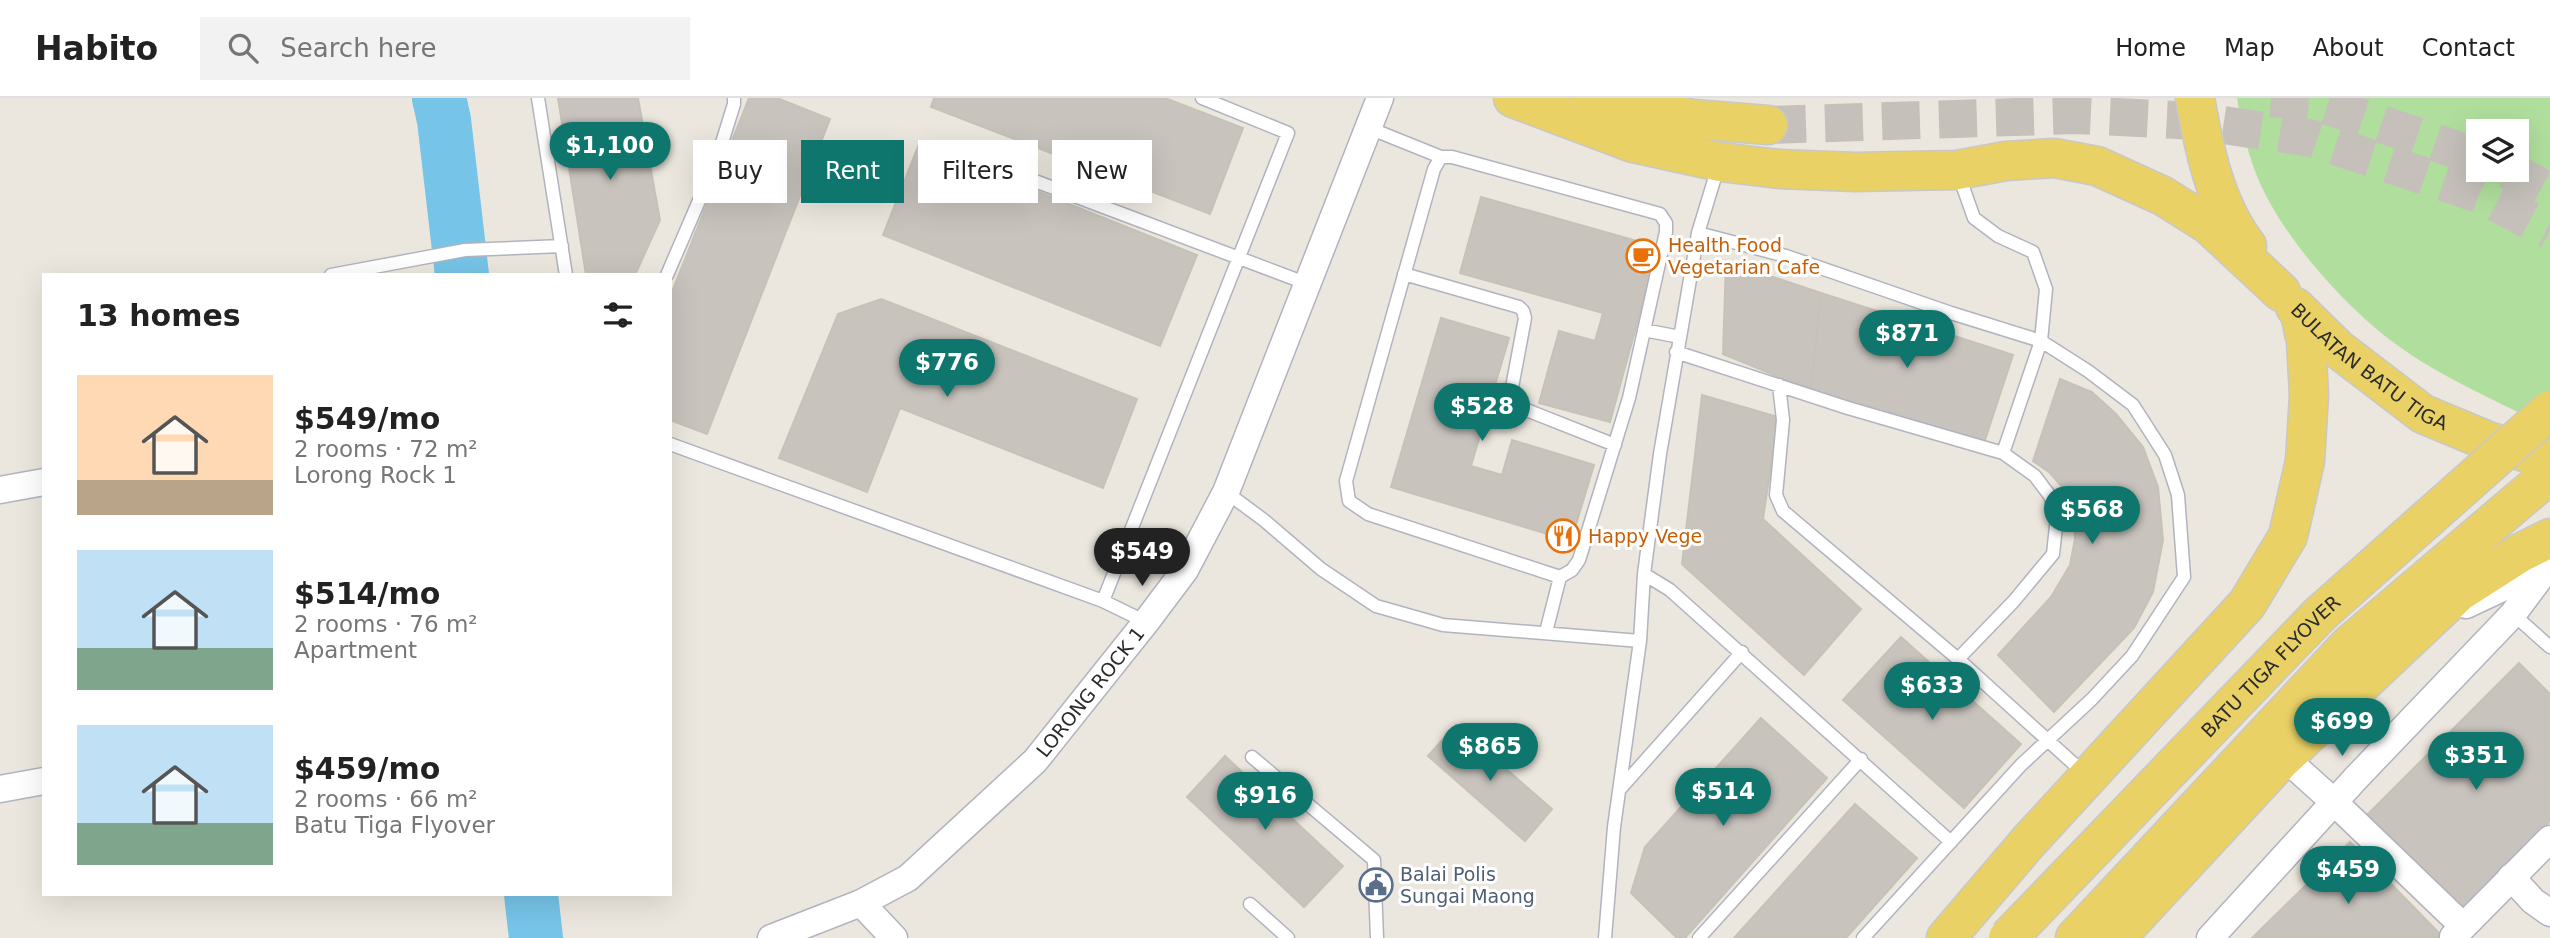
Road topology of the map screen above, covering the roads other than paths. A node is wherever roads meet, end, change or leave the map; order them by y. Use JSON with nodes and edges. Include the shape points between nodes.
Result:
{"nodes":[{"id":1,"x":538,"y":98,"type":"edge"},
{"id":2,"x":734,"y":98,"type":"edge"},
{"id":3,"x":1202,"y":98,"type":"edge"},
{"id":4,"x":1380,"y":98,"type":"edge"},
{"id":5,"x":1513,"y":98,"type":"edge"},
{"id":6,"x":1588,"y":98,"type":"edge"},
{"id":7,"x":2194,"y":98,"type":"edge"},
{"id":8,"x":1768,"y":125,"type":"tunnel mouth"},
{"id":9,"x":1369,"y":128,"type":"junction"},
{"id":10,"x":1441,"y":157,"type":"junction"},
{"id":11,"x":1720,"y":162,"type":"junction"},
{"id":12,"x":1957,"y":170,"type":"junction"},
{"id":13,"x":1038,"y":182,"type":"edge"},
{"id":14,"x":1699,"y":233,"type":"junction"},
{"id":15,"x":562,"y":246,"type":"junction"},
{"id":16,"x":1240,"y":256,"type":"junction"},
{"id":17,"x":340,"y":273,"type":"edge"},
{"id":18,"x":566,"y":273,"type":"edge"},
{"id":19,"x":668,"y":273,"type":"edge"},
{"id":20,"x":1404,"y":274,"type":"junction"},
{"id":21,"x":1308,"y":284,"type":"junction"},
{"id":22,"x":2291,"y":303,"type":"junction"},
{"id":23,"x":1644,"y":330,"type":"junction"},
{"id":24,"x":1680,"y":337,"type":"junction"},
{"id":25,"x":2041,"y":341,"type":"junction"},
{"id":26,"x":1676,"y":352,"type":"junction"},
{"id":27,"x":1779,"y":385,"type":"junction"},
{"id":28,"x":2550,"y":410,"type":"edge"},
{"id":29,"x":672,"y":445,"type":"edge"},
{"id":30,"x":1615,"y":445,"type":"junction"},
{"id":31,"x":2003,"y":453,"type":"junction"},
{"id":32,"x":2550,"y":460,"type":"edge"},
{"id":33,"x":2550,"y":474,"type":"edge"},
{"id":34,"x":42,"y":482,"type":"edge"},
{"id":35,"x":0,"y":490,"type":"edge"},
{"id":36,"x":1226,"y":492,"type":"junction"},
{"id":37,"x":2549,"y":557,"type":"edge"},
{"id":38,"x":1644,"y":573,"type":"junction"},
{"id":39,"x":1560,"y":577,"type":"junction"},
{"id":40,"x":1104,"y":601,"type":"junction"},
{"id":41,"x":2513,"y":614,"type":"junction"},
{"id":42,"x":1146,"y":622,"type":"junction"},
{"id":43,"x":1546,"y":632,"type":"junction"},
{"id":44,"x":1640,"y":641,"type":"junction"},
{"id":45,"x":2550,"y":647,"type":"edge"},
{"id":46,"x":1742,"y":652,"type":"junction"},
{"id":47,"x":1958,"y":659,"type":"junction"},
{"id":48,"x":2046,"y":739,"type":"junction"},
{"id":49,"x":1252,"y":757,"type":"dead end"},
{"id":50,"x":2284,"y":757,"type":"junction"},
{"id":51,"x":1861,"y":759,"type":"junction"},
{"id":52,"x":2088,"y":777,"type":"junction"},
{"id":53,"x":42,"y":781,"type":"edge"},
{"id":54,"x":0,"y":789,"type":"edge"},
{"id":55,"x":1620,"y":790,"type":"junction"},
{"id":56,"x":2334,"y":802,"type":"junction"},
{"id":57,"x":2550,"y":839,"type":"edge"},
{"id":58,"x":1951,"y":842,"type":"junction"},
{"id":59,"x":2511,"y":877,"type":"junction"},
{"id":60,"x":861,"y":903,"type":"junction"},
{"id":61,"x":1250,"y":904,"type":"dead end"},
{"id":62,"x":2550,"y":914,"type":"edge"},
{"id":63,"x":2458,"y":932,"type":"edge"},
{"id":64,"x":771,"y":938,"type":"edge"},
{"id":65,"x":894,"y":938,"type":"edge"},
{"id":66,"x":1288,"y":938,"type":"edge"},
{"id":67,"x":1377,"y":938,"type":"edge"},
{"id":68,"x":1605,"y":938,"type":"edge"},
{"id":69,"x":1699,"y":938,"type":"edge"},
{"id":70,"x":1863,"y":938,"type":"edge"},
{"id":71,"x":1946,"y":938,"type":"edge"},
{"id":72,"x":2008,"y":938,"type":"edge"},
{"id":73,"x":2075,"y":938,"type":"edge"},
{"id":74,"x":2116,"y":938,"type":"edge"},
{"id":75,"x":2210,"y":938,"type":"edge"}],
"edges":[{"from":1,"to":15,"type":"lane"},
{"from":2,"to":19,"type":"lane","via":[[717,159]]},
{"from":3,"to":16,"type":"lane","via":[[1288,133]]},
{"from":4,"to":9,"type":"street","name":"LORONG ROCK 1"},
{"from":5,"to":11,"type":"main road","via":[[1633,143]]},
{"from":6,"to":8,"type":"main road","via":[[1693,119]]},
{"from":7,"to":22,"type":"main road","name":"BULATAN BATU TIGA","via":[[2209,167],[2236,232]]},
{"from":9,"to":10,"type":"lane"},
{"from":9,"to":21,"type":"street","name":"LORONG ROCK 1"},
{"from":10,"to":20,"type":"lane"},
{"from":10,"to":23,"type":"lane","via":[[1660,214],[1666,232]]},
{"from":11,"to":12,"type":"main road","via":[[1855,172]]},
{"from":11,"to":14,"type":"lane"},
{"from":12,"to":22,"type":"main road","via":[[2054,158],[2097,166],[2163,196],[2208,225]]},
{"from":12,"to":25,"type":"lane","via":[[1974,218],[1998,236],[2033,252],[2046,289]]},
{"from":13,"to":16,"type":"lane"},
{"from":14,"to":24,"type":"lane"},
{"from":14,"to":25,"type":"lane","via":[[1786,256]]},
{"from":15,"to":17,"type":"lane","via":[[465,250]]},
{"from":15,"to":18,"type":"lane"},
{"from":16,"to":21,"type":"lane"},
{"from":16,"to":40,"type":"lane"},
{"from":20,"to":30,"type":"lane","via":[[1519,307],[1525,318],[1510,398],[1514,405]]},
{"from":20,"to":39,"type":"lane","via":[[1346,481],[1349,501],[1368,514]]},
{"from":21,"to":36,"type":"street","name":"LORONG ROCK 1"},
{"from":22,"to":32,"type":"main road","name":"BULATAN BATU TIGA","via":[[2356,364],[2423,414]]},
{"from":22,"to":52,"type":"main road","via":[[2306,341],[2309,395],[2305,461],[2288,536],[2247,604]]},
{"from":23,"to":24,"type":"lane"},
{"from":23,"to":30,"type":"lane"},
{"from":24,"to":26,"type":"lane"},
{"from":25,"to":31,"type":"lane"},
{"from":25,"to":48,"type":"lane","via":[[2133,405],[2165,455],[2178,495],[2184,577],[2132,656]]},
{"from":26,"to":27,"type":"lane"},
{"from":26,"to":38,"type":"lane"},
{"from":27,"to":31,"type":"lane"},
{"from":27,"to":47,"type":"lane","via":[[1783,420],[1776,495],[1783,511]]},
{"from":28,"to":72,"type":"main road","name":"BATU TIGA FLYOVER","bridge":true,"via":[[2320,614]]},
{"from":29,"to":40,"type":"lane"},
{"from":30,"to":39,"type":"lane","via":[[1579,560]]},
{"from":31,"to":47,"type":"lane","via":[[2035,476],[2050,496],[2057,517],[2053,554]]},
{"from":33,"to":73,"type":"main road","name":"BATU TIGA FLYOVER","via":[[2349,645]]},
{"from":34,"to":35,"type":"street"},
{"from":36,"to":42,"type":"street","name":"LORONG ROCK 1","via":[[1185,570]]},
{"from":36,"to":43,"type":"lane","via":[[1321,569],[1376,606],[1443,625]]},
{"from":37,"to":41,"type":"street"},
{"from":37,"to":50,"type":"main road","via":[[2520,553],[2459,592]]},
{"from":38,"to":44,"type":"lane"},
{"from":38,"to":46,"type":"lane","via":[[1671,590]]},
{"from":39,"to":43,"type":"lane"},
{"from":40,"to":42,"type":"lane"},
{"from":41,"to":45,"type":"lane"},
{"from":41,"to":56,"type":"street"},
{"from":42,"to":60,"type":"street","name":"LORONG ROCK 1","via":[[1035,761],[908,878]]},
{"from":43,"to":44,"type":"lane"},
{"from":44,"to":55,"type":"lane"},
{"from":46,"to":51,"type":"lane"},
{"from":46,"to":55,"type":"lane"},
{"from":47,"to":48,"type":"lane"},
{"from":48,"to":52,"type":"lane"},
{"from":48,"to":58,"type":"lane"},
{"from":49,"to":67,"type":"lane","via":[[1374,860]]},
{"from":50,"to":56,"type":"street"},
{"from":50,"to":74,"type":"main road"},
{"from":51,"to":58,"type":"lane"},
{"from":51,"to":69,"type":"lane"},
{"from":52,"to":71,"type":"main road"},
{"from":53,"to":54,"type":"street"},
{"from":55,"to":68,"type":"lane"},
{"from":56,"to":63,"type":"street"},
{"from":56,"to":75,"type":"street"},
{"from":57,"to":59,"type":"street"},
{"from":58,"to":70,"type":"lane"},
{"from":59,"to":62,"type":"street"},
{"from":59,"to":63,"type":"street"},
{"from":60,"to":64,"type":"street","name":"LORONG ROCK 1"},
{"from":60,"to":65,"type":"street"},
{"from":61,"to":66,"type":"lane"}]}
